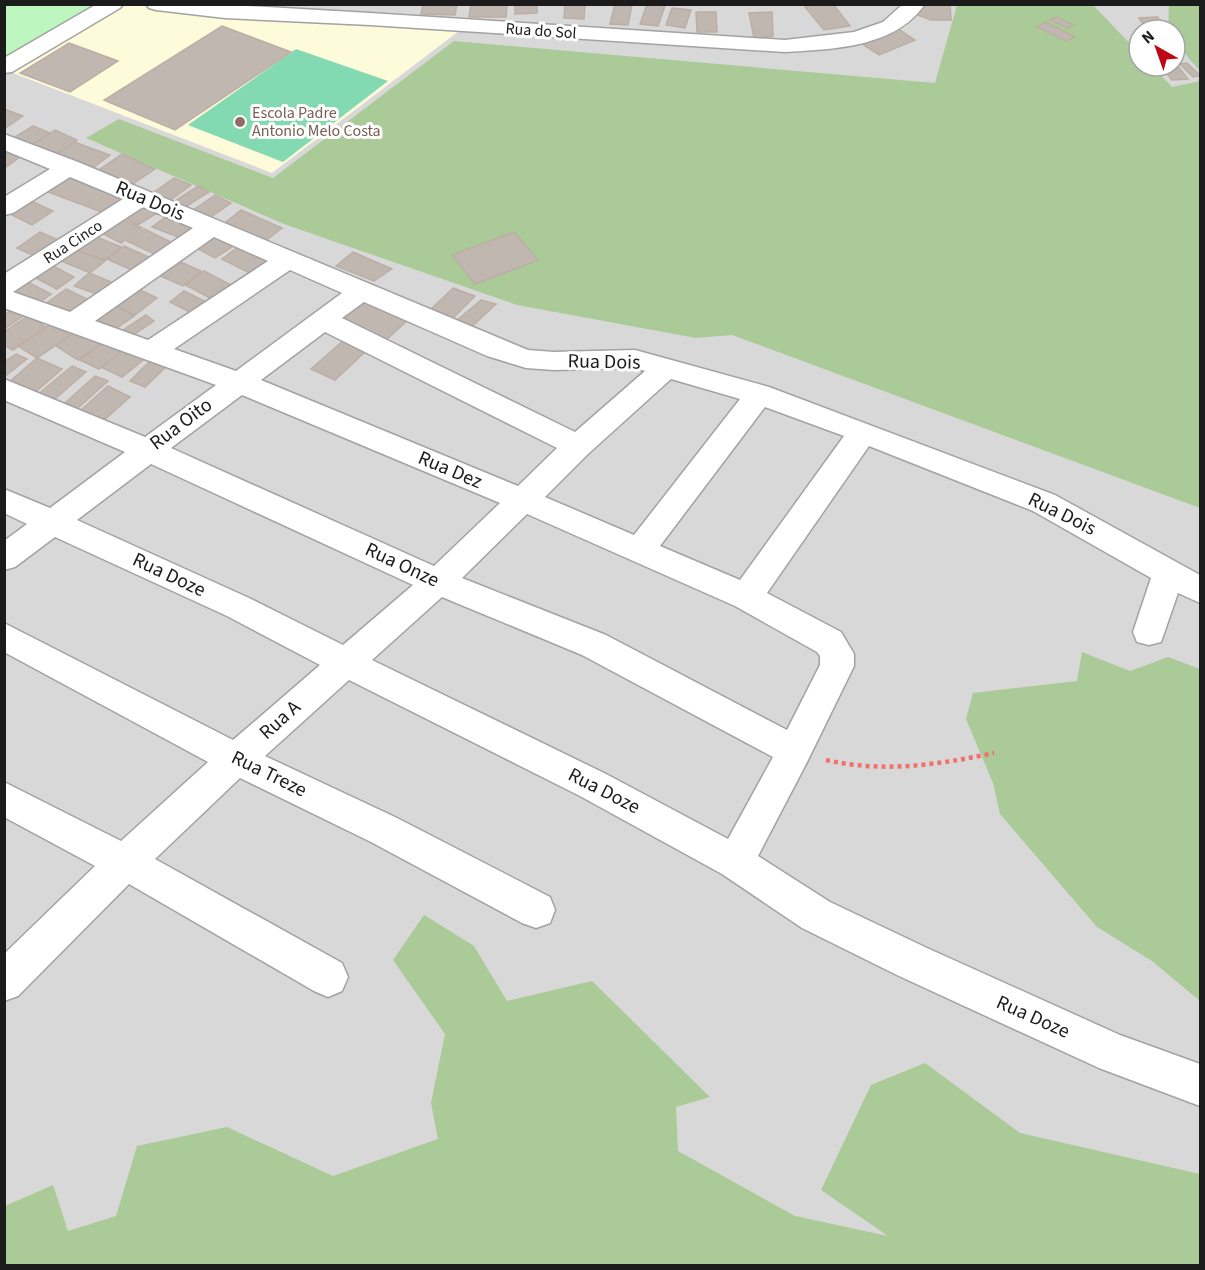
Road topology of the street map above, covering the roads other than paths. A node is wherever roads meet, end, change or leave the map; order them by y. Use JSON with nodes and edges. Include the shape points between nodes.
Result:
{"nodes":[{"id":1,"x":113,"y":4,"type":"edge"},
{"id":2,"x":156,"y":4,"type":"edge"},
{"id":3,"x":291,"y":4,"type":"edge"},
{"id":4,"x":915,"y":4,"type":"edge"},
{"id":5,"x":352,"y":11,"type":"edge"},
{"id":6,"x":271,"y":14,"type":"junction"},
{"id":7,"x":4,"y":67,"type":"edge"},
{"id":8,"x":4,"y":141,"type":"edge"},
{"id":9,"x":70,"y":167,"type":"junction"},
{"id":10,"x":141,"y":198,"type":"junction"},
{"id":11,"x":4,"y":208,"type":"edge"},
{"id":12,"x":212,"y":227,"type":"junction"},
{"id":13,"x":287,"y":260,"type":"junction"},
{"id":14,"x":4,"y":286,"type":"edge"},
{"id":15,"x":360,"y":292,"type":"junction"},
{"id":16,"x":4,"y":298,"type":"edge"},
{"id":17,"x":323,"y":320,"type":"junction"},
{"id":18,"x":73,"y":324,"type":"junction"},
{"id":19,"x":151,"y":351,"type":"junction"},
{"id":20,"x":667,"y":367,"type":"junction"},
{"id":21,"x":238,"y":382,"type":"junction"},
{"id":22,"x":4,"y":389,"type":"edge"},
{"id":23,"x":759,"y":394,"type":"junction"},
{"id":24,"x":863,"y":432,"type":"junction"},
{"id":25,"x":578,"y":446,"type":"junction"},
{"id":26,"x":148,"y":449,"type":"junction"},
{"id":27,"x":4,"y":500,"type":"edge"},
{"id":28,"x":523,"y":500,"type":"junction"},
{"id":29,"x":53,"y":520,"type":"junction"},
{"id":30,"x":639,"y":551,"type":"junction"},
{"id":31,"x":4,"y":558,"type":"edge"},
{"id":32,"x":1169,"y":573,"type":"junction"},
{"id":33,"x":438,"y":582,"type":"junction"},
{"id":34,"x":1200,"y":590,"type":"edge"},
{"id":35,"x":746,"y":597,"type":"junction"},
{"id":36,"x":1149,"y":632,"type":"dead end"},
{"id":37,"x":4,"y":636,"type":"edge"},
{"id":38,"x":346,"y":661,"type":"junction"},
{"id":39,"x":795,"y":751,"type":"junction"},
{"id":40,"x":236,"y":759,"type":"junction"},
{"id":41,"x":4,"y":798,"type":"edge"},
{"id":42,"x":124,"y":862,"type":"junction"},
{"id":43,"x":735,"y":862,"type":"junction"},
{"id":44,"x":536,"y":910,"type":"dead end"},
{"id":45,"x":328,"y":977,"type":"dead end"},
{"id":46,"x":4,"y":982,"type":"edge"},
{"id":47,"x":1200,"y":1084,"type":"edge"}],
"edges":[{"from":1,"to":7,"type":"street"},
{"from":2,"to":6,"type":"street","name":"Rua do Sol"},
{"from":3,"to":6,"type":"street"},
{"from":4,"to":5,"type":"street","name":"Rua do Sol","via":[[893,26],[828,43],[785,46]]},
{"from":5,"to":6,"type":"street","name":"Rua do Sol"},
{"from":8,"to":9,"type":"street","name":"Rua Dois"},
{"from":9,"to":10,"type":"street","name":"Rua Dois"},
{"from":9,"to":11,"type":"street"},
{"from":10,"to":12,"type":"street","name":"Rua Dois"},
{"from":10,"to":14,"type":"street","name":"Rua Cinco"},
{"from":12,"to":13,"type":"street","name":"Rua Dois"},
{"from":12,"to":18,"type":"street"},
{"from":13,"to":15,"type":"street","name":"Rua Dois"},
{"from":13,"to":19,"type":"street"},
{"from":15,"to":17,"type":"street","name":"Rua Oito"},
{"from":15,"to":20,"type":"street","name":"Rua Dois","via":[[526,359],[635,359]]},
{"from":16,"to":18,"type":"street","name":"Rua Dez"},
{"from":17,"to":21,"type":"street","name":"Rua Oito"},
{"from":17,"to":25,"type":"street"},
{"from":18,"to":19,"type":"street","name":"Rua Dez"},
{"from":19,"to":21,"type":"street","name":"Rua Dez"},
{"from":20,"to":23,"type":"street","name":"Rua Dois"},
{"from":20,"to":25,"type":"street","name":"Rua A"},
{"from":21,"to":26,"type":"street","name":"Rua Oito"},
{"from":21,"to":28,"type":"street","name":"Rua Dez"},
{"from":22,"to":26,"type":"street","name":"Rua Onze"},
{"from":23,"to":24,"type":"street","name":"Rua Dois"},
{"from":23,"to":30,"type":"street"},
{"from":24,"to":32,"type":"street","name":"Rua Dois","via":[[1044,503]]},
{"from":24,"to":35,"type":"street"},
{"from":25,"to":28,"type":"street","name":"Rua A"},
{"from":26,"to":29,"type":"street","name":"Rua Oito"},
{"from":26,"to":33,"type":"street","name":"Rua Onze"},
{"from":27,"to":29,"type":"street","name":"Rua Doze"},
{"from":28,"to":30,"type":"street","name":"Rua Dez"},
{"from":28,"to":33,"type":"street","name":"Rua A"},
{"from":29,"to":31,"type":"street","name":"Rua Oito"},
{"from":29,"to":38,"type":"street","name":"Rua Doze"},
{"from":30,"to":35,"type":"street","name":"Rua Dez"},
{"from":32,"to":34,"type":"street","name":"Rua Dois"},
{"from":32,"to":36,"type":"street"},
{"from":33,"to":38,"type":"street","name":"Rua A"},
{"from":33,"to":39,"type":"street","name":"Rua Onze","via":[[594,645]]},
{"from":35,"to":39,"type":"street","name":"Rua Dez","via":[[829,642],[839,658]]},
{"from":37,"to":40,"type":"street","name":"Rua Treze"},
{"from":38,"to":40,"type":"street","name":"Rua A"},
{"from":38,"to":43,"type":"street","name":"Rua Doze","via":[[593,785]]},
{"from":39,"to":43,"type":"street"},
{"from":40,"to":42,"type":"street","name":"Rua A"},
{"from":40,"to":44,"type":"street","name":"Rua Treze","via":[[384,830]]},
{"from":41,"to":42,"type":"street"},
{"from":42,"to":45,"type":"street"},
{"from":42,"to":46,"type":"street","name":"Rua A"},
{"from":43,"to":47,"type":"street","name":"Rua Doze","via":[[816,915],[913,962],[1114,1053]]}]}
